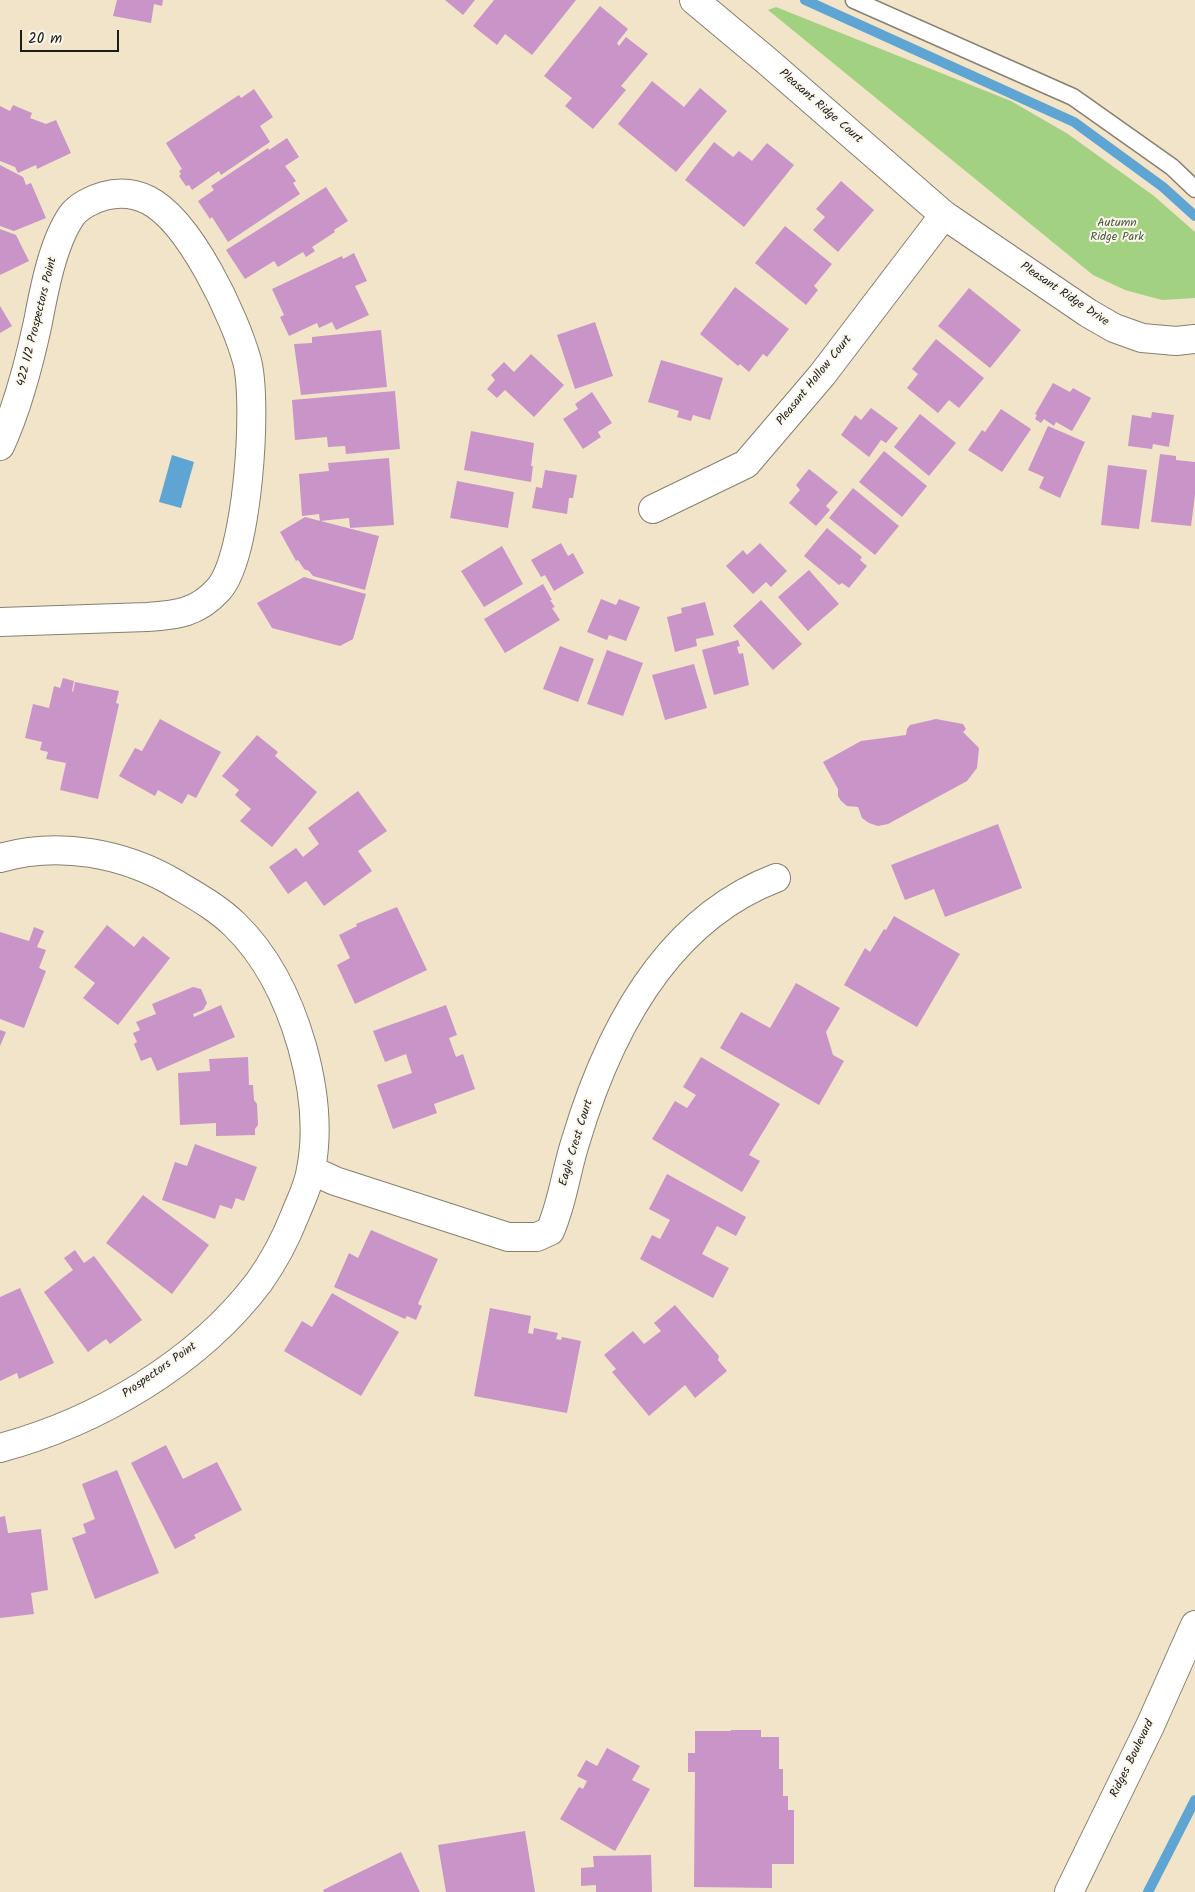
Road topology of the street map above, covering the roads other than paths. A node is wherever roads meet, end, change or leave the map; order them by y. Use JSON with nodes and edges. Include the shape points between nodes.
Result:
{"nodes":[{"id":1,"x":694,"y":0,"type":"edge"},
{"id":2,"x":854,"y":0,"type":"edge"},
{"id":3,"x":1195,"y":189,"type":"edge"},
{"id":4,"x":944,"y":215,"type":"junction"},
{"id":5,"x":1195,"y":339,"type":"edge"},
{"id":6,"x":0,"y":446,"type":"edge"},
{"id":7,"x":653,"y":509,"type":"dead end"},
{"id":8,"x":0,"y":622,"type":"edge"},
{"id":9,"x":1,"y":854,"type":"edge"},
{"id":10,"x":776,"y":878,"type":"dead end"},
{"id":11,"x":311,"y":1170,"type":"junction"},
{"id":12,"x":0,"y":1448,"type":"edge"},
{"id":13,"x":1195,"y":1625,"type":"edge"},
{"id":14,"x":1069,"y":1892,"type":"edge"}],
"edges":[{"from":1,"to":4,"type":"street","name":"Pleasant Ridge Court"},
{"from":2,"to":3,"type":"lane","via":[[1074,97],[1172,166]]},
{"from":4,"to":5,"type":"street","name":"Pleasant Ridge Drive","via":[[1114,328],[1142,338]]},
{"from":4,"to":7,"type":"street","name":"Pleasant Hollow Court","via":[[822,375],[746,464]]},
{"from":6,"to":8,"type":"street","name":"422 1/2 Prospectors Point","via":[[26,370],[51,266],[73,213],[99,197],[114,193],[133,194],[150,200],[173,221],[213,278],[247,362],[251,395],[248,487],[230,569],[220,588],[206,602],[190,611],[170,616]]},
{"from":9,"to":11,"type":"street","name":"Prospectors Point","via":[[84,852],[114,857],[162,876],[210,904],[235,924],[270,969],[294,1019],[312,1086]]},
{"from":10,"to":11,"type":"street","name":"Eagle Crest Court","via":[[757,885],[713,912],[677,946],[646,986],[620,1030],[591,1095],[550,1231],[538,1237],[508,1237],[335,1181]]},
{"from":11,"to":12,"type":"street","name":"Prospectors Point","via":[[302,1199],[276,1256],[236,1310],[199,1345],[176,1364],[119,1400],[51,1431]]},
{"from":13,"to":14,"type":"street","name":"Ridges Boulevard"}]}
